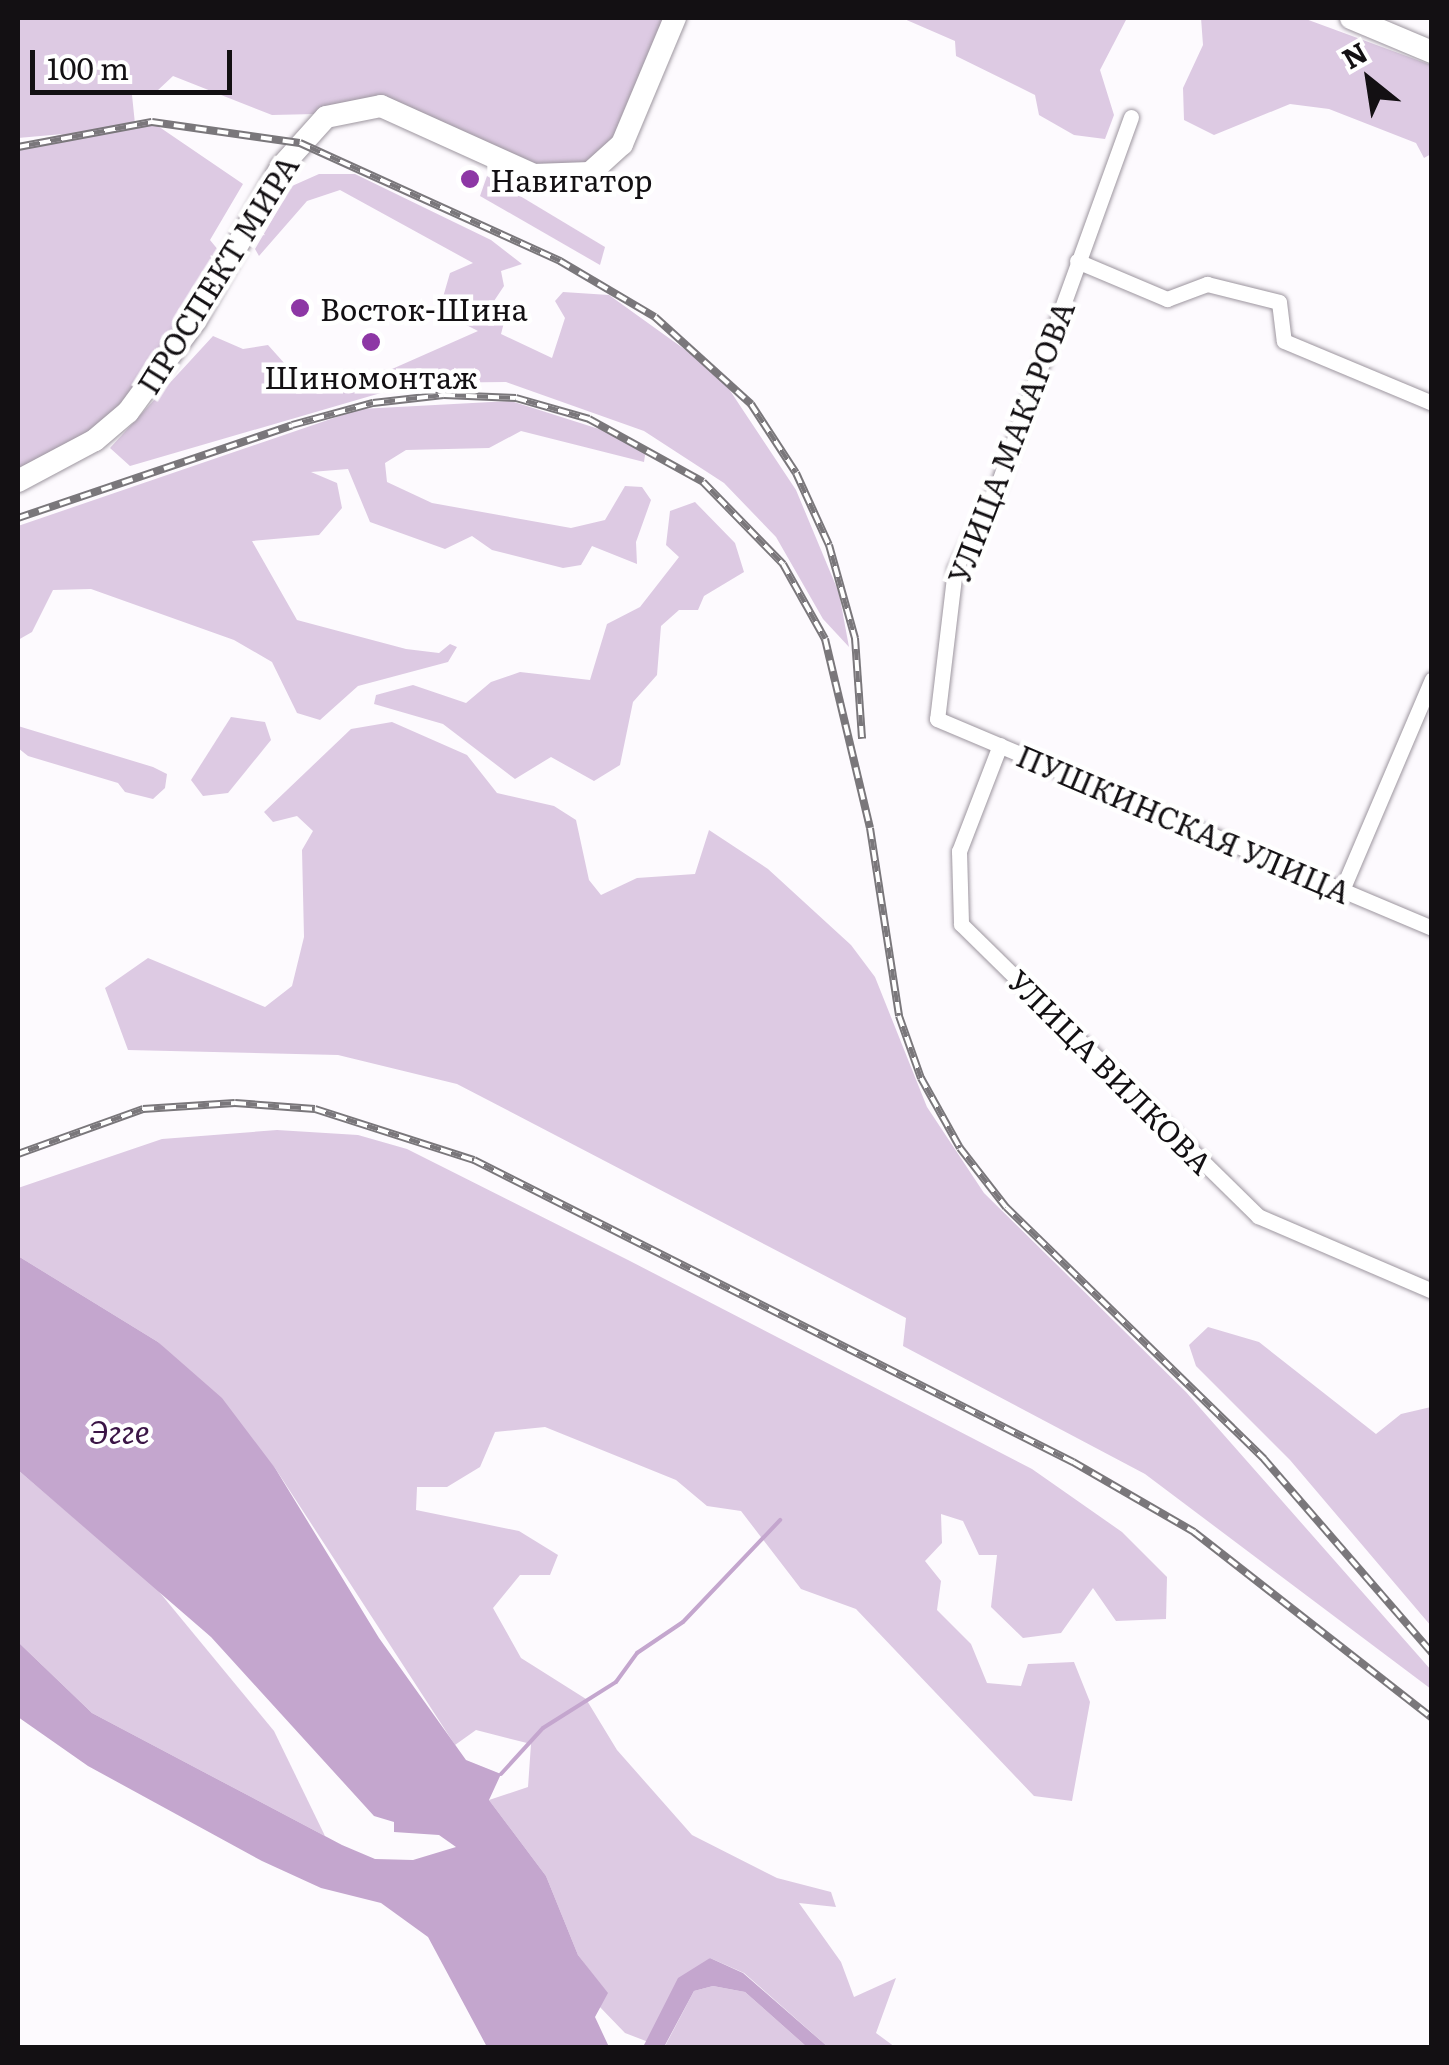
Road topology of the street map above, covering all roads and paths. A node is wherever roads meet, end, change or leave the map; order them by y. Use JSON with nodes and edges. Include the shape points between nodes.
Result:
{"nodes":[{"id":1,"x":675,"y":18,"type":"edge"},
{"id":2,"x":1351,"y":18,"type":"edge"},
{"id":3,"x":1432,"y":52,"type":"edge"},
{"id":4,"x":1132,"y":116,"type":"dead end"},
{"id":5,"x":1077,"y":261,"type":"junction"},
{"id":6,"x":1432,"y":402,"type":"edge"},
{"id":7,"x":18,"y":481,"type":"edge"},
{"id":8,"x":1432,"y":679,"type":"edge"},
{"id":9,"x":937,"y":718,"type":"joint"},
{"id":10,"x":1000,"y":746,"type":"junction"},
{"id":11,"x":1342,"y":890,"type":"junction"},
{"id":12,"x":1432,"y":928,"type":"edge"},
{"id":13,"x":1432,"y":1291,"type":"edge"}],
"edges":[{"from":1,"to":7,"type":"main road","name":"ПРОСПЕКТ МИРА","via":[[622,144],[590,173],[534,176],[381,106],[326,117],[281,167],[194,321],[128,412],[95,440]]},
{"from":2,"to":3,"type":"main road"},
{"from":4,"to":5,"type":"street","name":"УЛИЦА МАКАРОВА"},
{"from":5,"to":6,"type":"street","via":[[1167,299],[1207,284],[1279,302],[1284,341]]},
{"from":5,"to":9,"type":"street","name":"УЛИЦА МАКАРОВА","via":[[999,482],[955,570]]},
{"from":8,"to":11,"type":"street"},
{"from":9,"to":10,"type":"street","name":"ПУШКИНСКАЯ УЛИЦА"},
{"from":10,"to":11,"type":"street","name":"ПУШКИНСКАЯ УЛИЦА"},
{"from":10,"to":13,"type":"street","name":"УЛИЦА ВИЛКОВА","via":[[959,851],[961,924],[1258,1216]]},
{"from":11,"to":12,"type":"street","name":"ПУШКИНСКАЯ УЛИЦА"}]}
